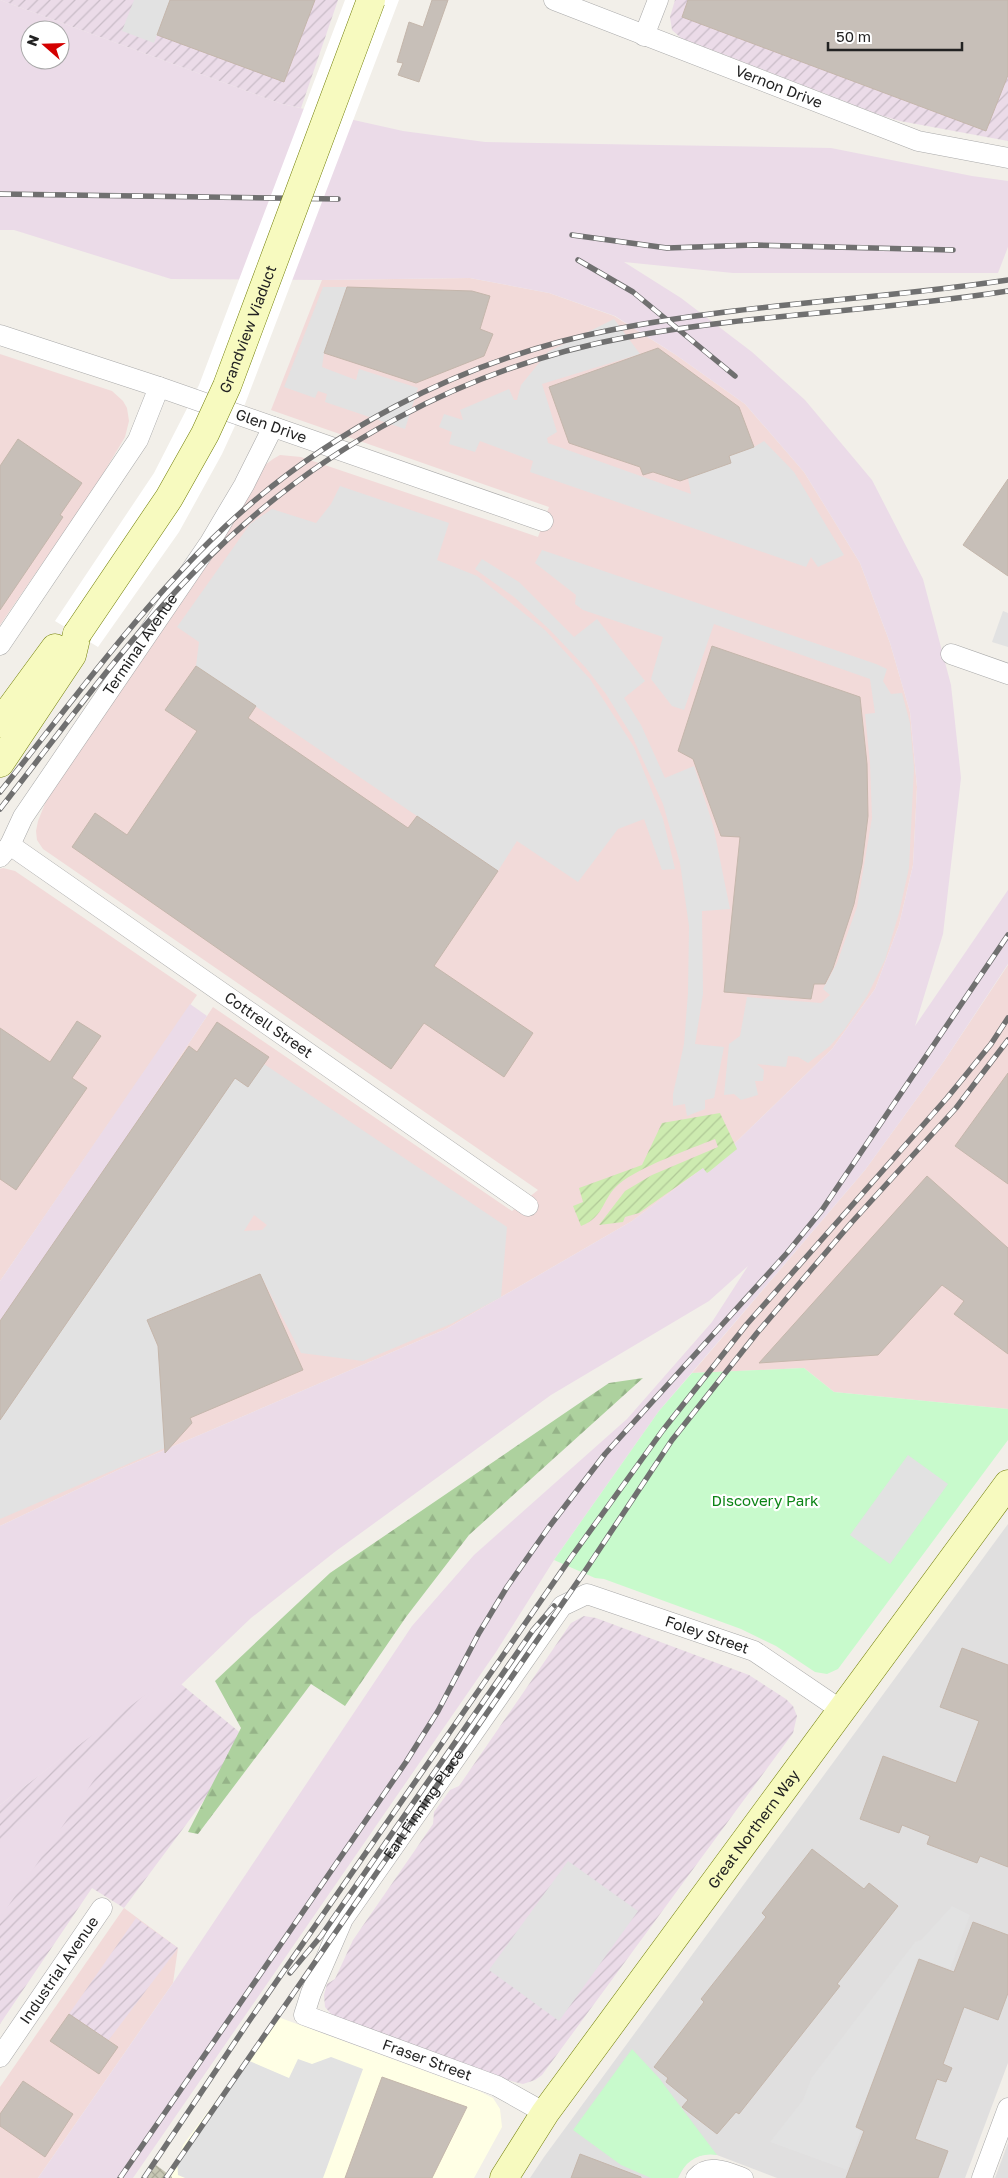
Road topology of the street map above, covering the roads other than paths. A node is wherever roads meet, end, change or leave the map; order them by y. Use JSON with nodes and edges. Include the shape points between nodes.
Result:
{"nodes":[{"id":1,"x":371,"y":0,"type":"edge"},
{"id":2,"x":554,"y":0,"type":"edge"},
{"id":3,"x":658,"y":0,"type":"edge"},
{"id":4,"x":644,"y":36,"type":"junction"},
{"id":5,"x":1008,"y":158,"type":"edge"},
{"id":6,"x":0,"y":336,"type":"edge"},
{"id":7,"x":159,"y":387,"type":"junction"},
{"id":8,"x":272,"y":427,"type":"junction"},
{"id":9,"x":542,"y":521,"type":"dead end"},
{"id":10,"x":77,"y":634,"type":"junction"},
{"id":11,"x":0,"y":646,"type":"edge"},
{"id":12,"x":951,"y":654,"type":"dead end"},
{"id":13,"x":1008,"y":674,"type":"edge"},
{"id":14,"x":0,"y":723,"type":"edge"},
{"id":15,"x":0,"y":763,"type":"edge"},
{"id":16,"x":5,"y":851,"type":"edge"},
{"id":17,"x":528,"y":1206,"type":"dead end"},
{"id":18,"x":1008,"y":1484,"type":"edge"},
{"id":19,"x":562,"y":1606,"type":"joint"},
{"id":20,"x":841,"y":1710,"type":"junction"},
{"id":21,"x":102,"y":1908,"type":"dead end"},
{"id":22,"x":304,"y":2015,"type":"joint"},
{"id":23,"x":0,"y":2057,"type":"edge"},
{"id":24,"x":1008,"y":2108,"type":"edge"},
{"id":25,"x":545,"y":2114,"type":"junction"},
{"id":26,"x":700,"y":2174,"type":"edge"},
{"id":27,"x":504,"y":2178,"type":"edge"},
{"id":28,"x":743,"y":2178,"type":"edge"},
{"id":29,"x":982,"y":2178,"type":"edge"}],
"edges":[{"from":1,"to":10,"type":"main road","name":"Grandview Viaduct","bridge":true,"via":[[227,386],[205,434],[169,498]]},
{"from":2,"to":4,"type":"street","name":"Vernon Drive"},
{"from":3,"to":4,"type":"street"},
{"from":4,"to":5,"type":"street","name":"Vernon Drive","via":[[918,141]]},
{"from":6,"to":7,"type":"street","name":"Glen Drive"},
{"from":7,"to":8,"type":"street","name":"Glen Drive"},
{"from":7,"to":11,"type":"street","via":[[138,440]]},
{"from":8,"to":9,"type":"street","name":"Glen Drive"},
{"from":8,"to":16,"type":"street","name":"Terminal Avenue","via":[[244,485],[209,544],[23,816]]},
{"from":10,"to":14,"type":"main road","via":[[60,642]]},
{"from":10,"to":15,"type":"main road","via":[[72,655]]},
{"from":12,"to":13,"type":"street"},
{"from":16,"to":17,"type":"street","name":"Cottrell Street"},
{"from":18,"to":20,"type":"main road","name":"Great Northern Way"},
{"from":19,"to":20,"type":"street","name":"Foley Street","via":[[587,1594],[754,1652]]},
{"from":19,"to":22,"type":"street","name":"Earl Finning Place","via":[[343,1919]]},
{"from":20,"to":25,"type":"main road","name":"Great Northern Way"},
{"from":21,"to":23,"type":"street","name":"Industrial Avenue"},
{"from":22,"to":25,"type":"street","name":"Fraser Street","via":[[497,2086]]},
{"from":24,"to":29,"type":"street"},
{"from":25,"to":27,"type":"main road","name":"Great Northern Way"},
{"from":26,"to":28,"type":"street","via":[[718,2170]]}]}
